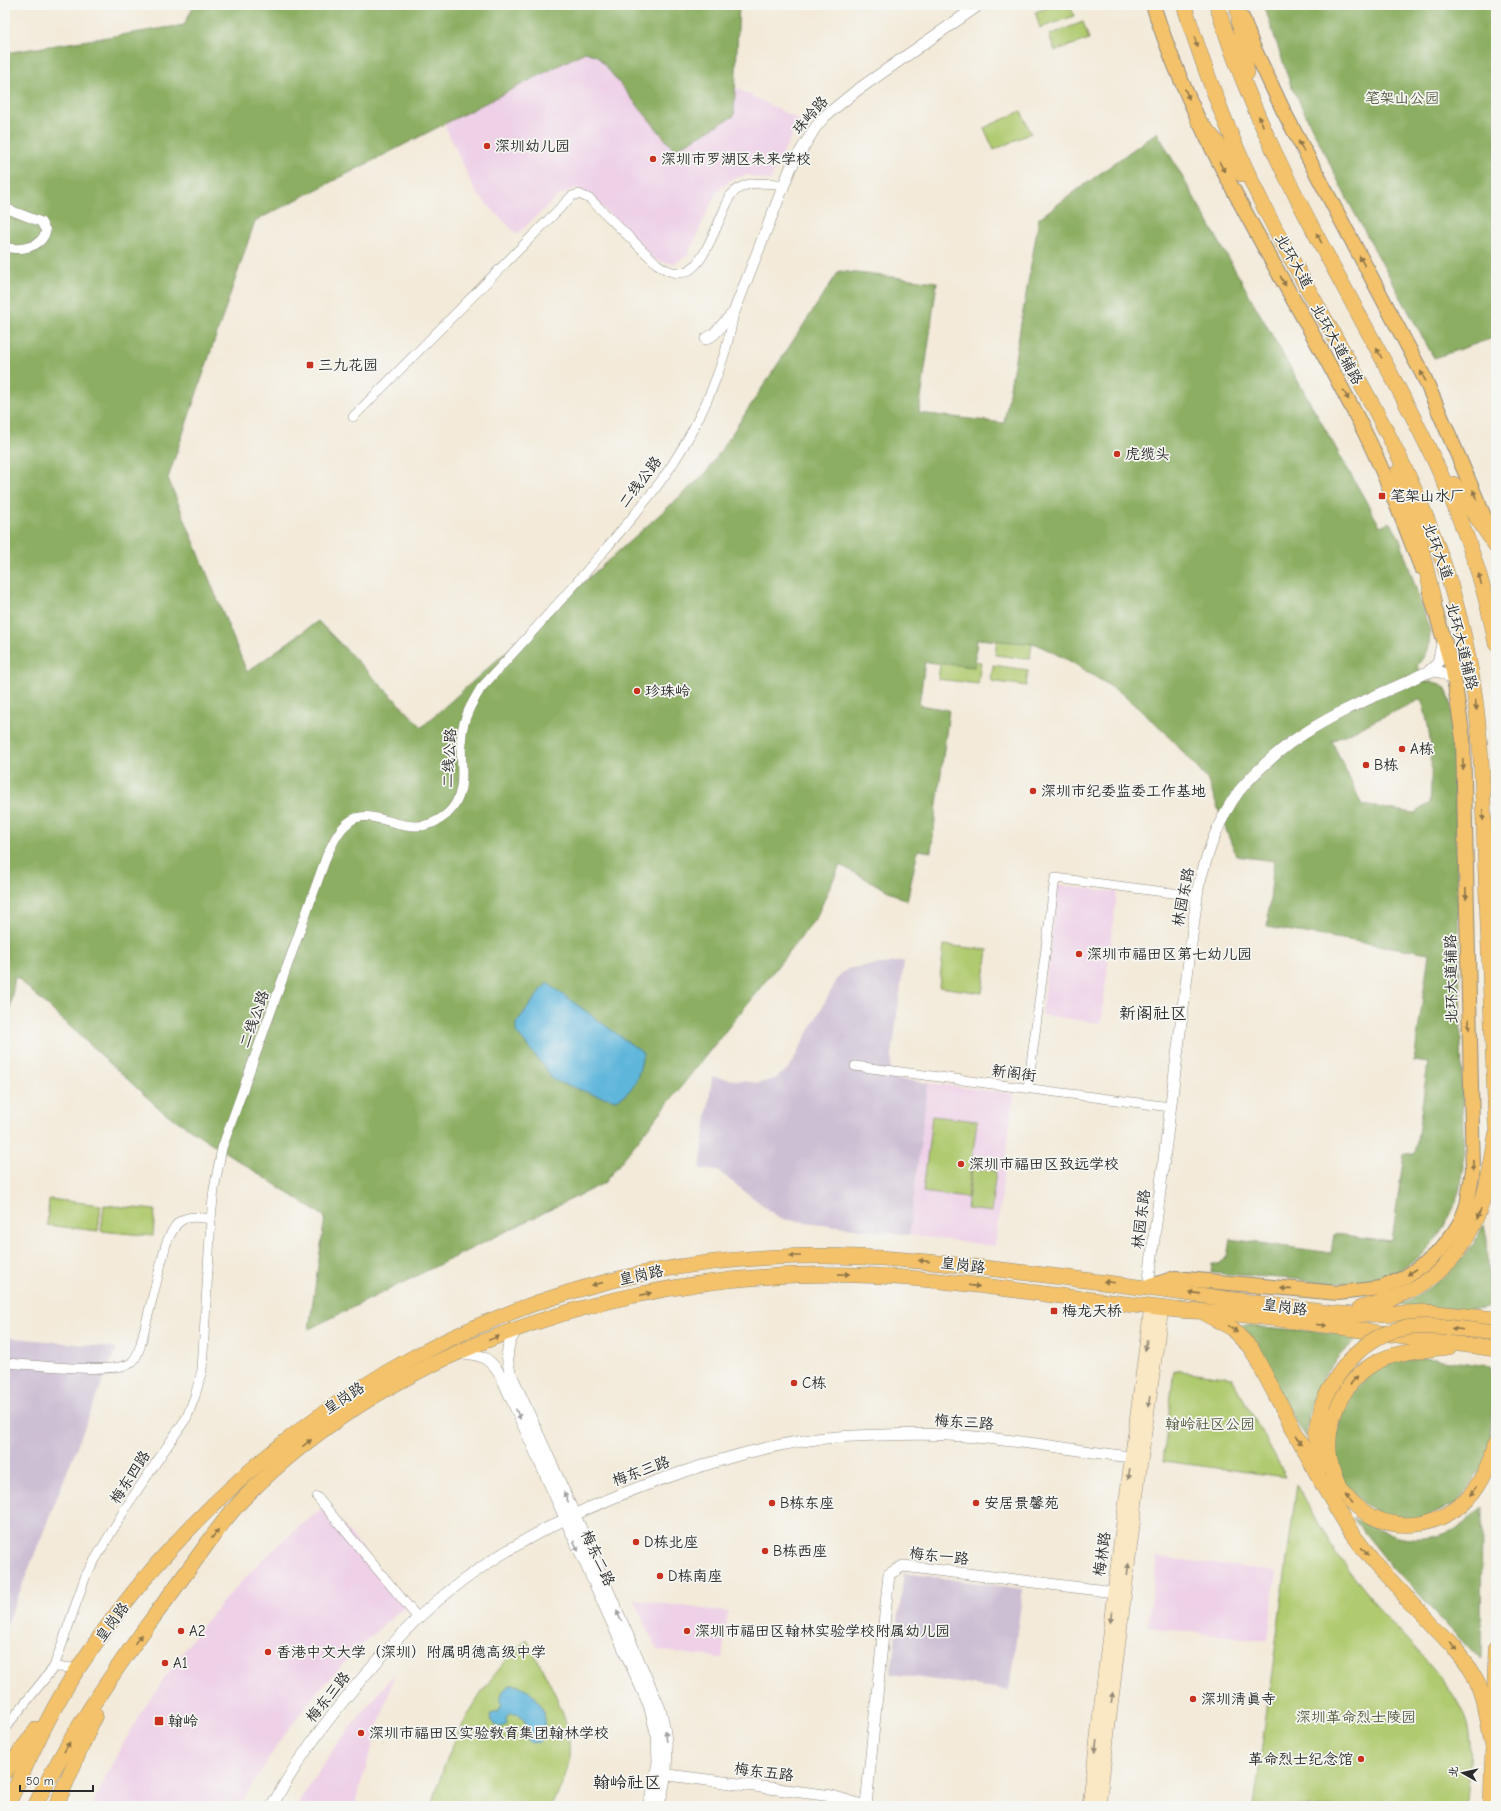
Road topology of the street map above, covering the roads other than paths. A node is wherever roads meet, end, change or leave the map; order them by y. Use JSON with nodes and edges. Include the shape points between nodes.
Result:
{"nodes":[{"id":1,"x":979,"y":5,"type":"edge"},
{"id":2,"x":1153,"y":5,"type":"edge"},
{"id":3,"x":1184,"y":5,"type":"edge"},
{"id":4,"x":1217,"y":5,"type":"edge"},
{"id":5,"x":1238,"y":5,"type":"edge"},
{"id":6,"x":1249,"y":94,"type":"junction"},
{"id":7,"x":1198,"y":120,"type":"junction"},
{"id":8,"x":783,"y":184,"type":"junction"},
{"id":9,"x":5,"y":208,"type":"edge"},
{"id":10,"x":1265,"y":209,"type":"junction"},
{"id":11,"x":5,"y":247,"type":"edge"},
{"id":12,"x":734,"y":312,"type":"junction"},
{"id":13,"x":706,"y":340,"type":"dead end"},
{"id":14,"x":353,"y":417,"type":"dead end"},
{"id":15,"x":1379,"y":418,"type":"junction"},
{"id":16,"x":1424,"y":436,"type":"junction"},
{"id":17,"x":1496,"y":545,"type":"edge"},
{"id":18,"x":1434,"y":602,"type":"junction"},
{"id":19,"x":1443,"y":630,"type":"junction"},
{"id":20,"x":1496,"y":644,"type":"edge"},
{"id":21,"x":1427,"y":673,"type":"junction"},
{"id":22,"x":1455,"y":685,"type":"junction"},
{"id":23,"x":1460,"y":711,"type":"junction"},
{"id":24,"x":1482,"y":776,"type":"junction"},
{"id":25,"x":1196,"y":896,"type":"junction"},
{"id":26,"x":854,"y":1066,"type":"dead end"},
{"id":27,"x":1028,"y":1088,"type":"junction"},
{"id":28,"x":1170,"y":1107,"type":"junction"},
{"id":29,"x":1496,"y":1125,"type":"edge"},
{"id":30,"x":1496,"y":1135,"type":"edge"},
{"id":31,"x":211,"y":1219,"type":"junction"},
{"id":32,"x":1148,"y":1287,"type":"junction"},
{"id":33,"x":1157,"y":1307,"type":"junction"},
{"id":34,"x":1199,"y":1311,"type":"junction"},
{"id":35,"x":1329,"y":1313,"type":"junction"},
{"id":36,"x":1496,"y":1319,"type":"edge"},
{"id":37,"x":518,"y":1328,"type":"junction"},
{"id":38,"x":1496,"y":1333,"type":"edge"},
{"id":39,"x":1470,"y":1346,"type":"junction"},
{"id":40,"x":1496,"y":1349,"type":"edge"},
{"id":41,"x":458,"y":1353,"type":"junction"},
{"id":42,"x":5,"y":1363,"type":"edge"},
{"id":43,"x":1496,"y":1443,"type":"edge"},
{"id":44,"x":1137,"y":1457,"type":"junction"},
{"id":45,"x":1325,"y":1489,"type":"junction"},
{"id":46,"x":317,"y":1498,"type":"dead end"},
{"id":47,"x":569,"y":1517,"type":"junction"},
{"id":48,"x":1119,"y":1592,"type":"junction"},
{"id":49,"x":418,"y":1618,"type":"junction"},
{"id":50,"x":1496,"y":1649,"type":"edge"},
{"id":51,"x":54,"y":1667,"type":"junction"},
{"id":52,"x":78,"y":1668,"type":"junction"},
{"id":53,"x":109,"y":1679,"type":"junction"},
{"id":54,"x":60,"y":1699,"type":"junction"},
{"id":55,"x":5,"y":1728,"type":"edge"},
{"id":56,"x":1494,"y":1749,"type":"junction"},
{"id":57,"x":5,"y":1772,"type":"edge"},
{"id":58,"x":662,"y":1774,"type":"junction"},
{"id":59,"x":8,"y":1806,"type":"edge"},
{"id":60,"x":35,"y":1806,"type":"edge"},
{"id":61,"x":56,"y":1806,"type":"edge"},
{"id":62,"x":272,"y":1806,"type":"edge"},
{"id":63,"x":648,"y":1806,"type":"edge"},
{"id":64,"x":658,"y":1806,"type":"edge"},
{"id":65,"x":865,"y":1806,"type":"edge"},
{"id":66,"x":1089,"y":1806,"type":"edge"},
{"id":67,"x":1099,"y":1806,"type":"edge"},
{"id":68,"x":1491,"y":1806,"type":"edge"}],
"edges":[{"from":1,"to":8,"type":"street","name":"珠岭路","via":[[856,91],[825,116],[805,141]]},
{"from":2,"to":7,"type":"main road","name":"北环大道辅路","one_way":true},
{"from":3,"to":10,"type":"highway","name":"北环大道","one_way":true,"via":[[1199,54],[1221,110]]},
{"from":4,"to":6,"type":"highway","name":"北环大道"},
{"from":5,"to":6,"type":"highway"},
{"from":17,"to":5,"type":"main road","one_way":true,"via":[[1424,376],[1284,112],[1252,44]]},
{"from":16,"to":6,"type":"highway","name":"北环大道","one_way":true,"via":[[1293,189]]},
{"from":7,"to":10,"type":"highway","via":[[1227,154]]},
{"from":7,"to":18,"type":"main road","name":"北环大道辅路","one_way":true,"via":[[1365,433],[1386,479]]},
{"from":8,"to":12,"type":"street","name":"珠岭路","via":[[772,219]]},
{"from":8,"to":14,"type":"street","via":[[748,183],[735,190],[703,257],[694,268],[681,272],[668,271],[657,264],[590,199],[579,194],[572,196]]},
{"from":9,"to":11,"type":"street","via":[[41,222],[46,231],[44,239],[33,246],[15,250]]},
{"from":10,"to":15,"type":"highway","name":"北环大道"},
{"from":12,"to":13,"type":"street","name":"珠岭路"},
{"from":12,"to":31,"type":"street","name":"二线公路","via":[[731,331],[697,420],[658,485],[579,580],[481,688],[470,705],[465,718],[461,747],[462,785],[460,796],[453,807],[439,820],[424,827],[356,818],[349,821],[335,838],[222,1148]]},
{"from":15,"to":18,"type":"highway","via":[[1420,543]]},
{"from":15,"to":24,"type":"highway","name":"北环大道","one_way":true,"via":[[1416,493],[1456,603],[1475,693]]},
{"from":16,"to":17,"type":"highway"},
{"from":20,"to":16,"type":"highway","name":"北环大道","one_way":true,"via":[[1478,569],[1454,501]]},
{"from":18,"to":19,"type":"main road","name":"北环大道辅路"},
{"from":19,"to":21,"type":"street","name":"林园东路","via":[[1440,658],[1434,668]]},
{"from":19,"to":22,"type":"main road","name":"北环大道辅路"},
{"from":21,"to":22,"type":"street","name":"林园东路","via":[[1444,673]]},
{"from":21,"to":25,"type":"street","name":"林园东路","via":[[1327,719],[1290,744],[1253,776],[1226,810],[1204,863]]},
{"from":22,"to":23,"type":"main road","name":"北环大道辅路"},
{"from":23,"to":24,"type":"main road","name":"北环大道辅路"},
{"from":23,"to":32,"type":"main road","name":"北环大道辅路","one_way":true,"via":[[1473,1170],[1472,1187],[1461,1221],[1441,1250],[1403,1278],[1381,1288],[1338,1293],[1180,1278],[1169,1279]]},
{"from":24,"to":29,"type":"highway","name":"北环大道","one_way":true},
{"from":25,"to":27,"type":"street","via":[[1055,878]]},
{"from":25,"to":28,"type":"street","name":"林园东路"},
{"from":26,"to":27,"type":"street","name":"新阁街"},
{"from":27,"to":28,"type":"street","name":"新阁街"},
{"from":28,"to":32,"type":"street","name":"林园东路"},
{"from":30,"to":35,"type":"highway","one_way":true,"via":[[1481,1208],[1464,1244],[1452,1257],[1416,1288],[1362,1308]]},
{"from":31,"to":42,"type":"street","via":[[184,1218],[172,1231],[166,1244],[140,1347],[130,1363],[119,1367],[96,1368]]},
{"from":31,"to":51,"type":"street","name":"梅东四路","via":[[200,1383],[187,1417],[128,1504],[86,1575],[71,1612]]},
{"from":35,"to":32,"type":"highway","name":"皇岗路","one_way":true},
{"from":32,"to":52,"type":"highway","name":"皇岗路","one_way":true,"via":[[917,1260],[777,1256],[650,1271],[580,1288],[517,1309],[435,1346],[358,1389],[309,1422],[256,1464],[186,1531],[127,1602]]},
{"from":33,"to":34,"type":"highway","name":"皇岗路"},
{"from":37,"to":33,"type":"highway","name":"皇岗路","one_way":true,"via":[[565,1313],[651,1292],[750,1278],[800,1275],[857,1274],[912,1278]]},
{"from":33,"to":44,"type":"main road","name":"梅林路","one_way":true},
{"from":34,"to":39,"type":"highway","name":"皇岗路","one_way":true,"via":[[1412,1336]]},
{"from":34,"to":45,"type":"highway","one_way":true,"via":[[1230,1327],[1251,1348]]},
{"from":35,"to":36,"type":"highway","name":"皇岗路","via":[[1356,1315],[1422,1312]]},
{"from":41,"to":37,"type":"highway","name":"皇岗路","one_way":true},
{"from":47,"to":37,"type":"street","name":"梅东二路","one_way":true,"via":[[510,1372],[507,1349]]},
{"from":38,"to":45,"type":"highway","one_way":true,"bridge":true,"via":[[1418,1327],[1397,1330],[1365,1346],[1336,1376],[1322,1405],[1316,1434],[1316,1452]]},
{"from":39,"to":40,"type":"highway","name":"皇岗路"},
{"from":43,"to":39,"type":"highway","one_way":true,"via":[[1489,1466],[1470,1496],[1457,1509],[1427,1523],[1397,1525],[1369,1515],[1353,1504],[1344,1493],[1331,1463],[1330,1430],[1334,1411],[1341,1396],[1360,1373],[1387,1357]]},
{"from":41,"to":47,"type":"street","name":"梅东二路","one_way":true,"via":[[484,1357],[496,1368]]},
{"from":53,"to":41,"type":"highway","name":"皇岗路","one_way":true,"via":[[240,1501],[324,1430],[371,1398]]},
{"from":44,"to":47,"type":"street","name":"梅东三路","via":[[948,1435],[875,1435],[795,1442],[677,1473],[620,1494]]},
{"from":44,"to":48,"type":"main road","name":"梅林路"},
{"from":45,"to":56,"type":"highway","one_way":true,"via":[[1351,1532],[1368,1554],[1470,1669],[1484,1702]]},
{"from":46,"to":49,"type":"street"},
{"from":47,"to":49,"type":"street","name":"梅东三路","via":[[496,1558]]},
{"from":47,"to":58,"type":"street","name":"梅东二路","via":[[660,1709],[668,1746]]},
{"from":48,"to":65,"type":"street","name":"梅东一路","via":[[902,1566],[889,1574]]},
{"from":48,"to":66,"type":"main road","name":"梅林路","one_way":true},
{"from":67,"to":48,"type":"main road","name":"梅林路","one_way":true},
{"from":49,"to":62,"type":"street","name":"梅东三路","via":[[325,1723],[304,1752]]},
{"from":50,"to":56,"type":"highway"},
{"from":51,"to":52,"type":"street"},
{"from":51,"to":55,"type":"street","name":"梅东四路"},
{"from":52,"to":54,"type":"highway","name":"皇岗路"},
{"from":60,"to":53,"type":"highway","name":"皇岗路","one_way":true,"via":[[72,1737]]},
{"from":53,"to":61,"type":"highway"},
{"from":54,"to":57,"type":"highway"},
{"from":54,"to":59,"type":"highway","name":"皇岗路"},
{"from":56,"to":68,"type":"highway"},
{"from":58,"to":63,"type":"street","name":"梅东二路"},
{"from":58,"to":64,"type":"street","name":"梅东二路"},
{"from":58,"to":65,"type":"street","name":"梅东五路","via":[[832,1796]]}]}
